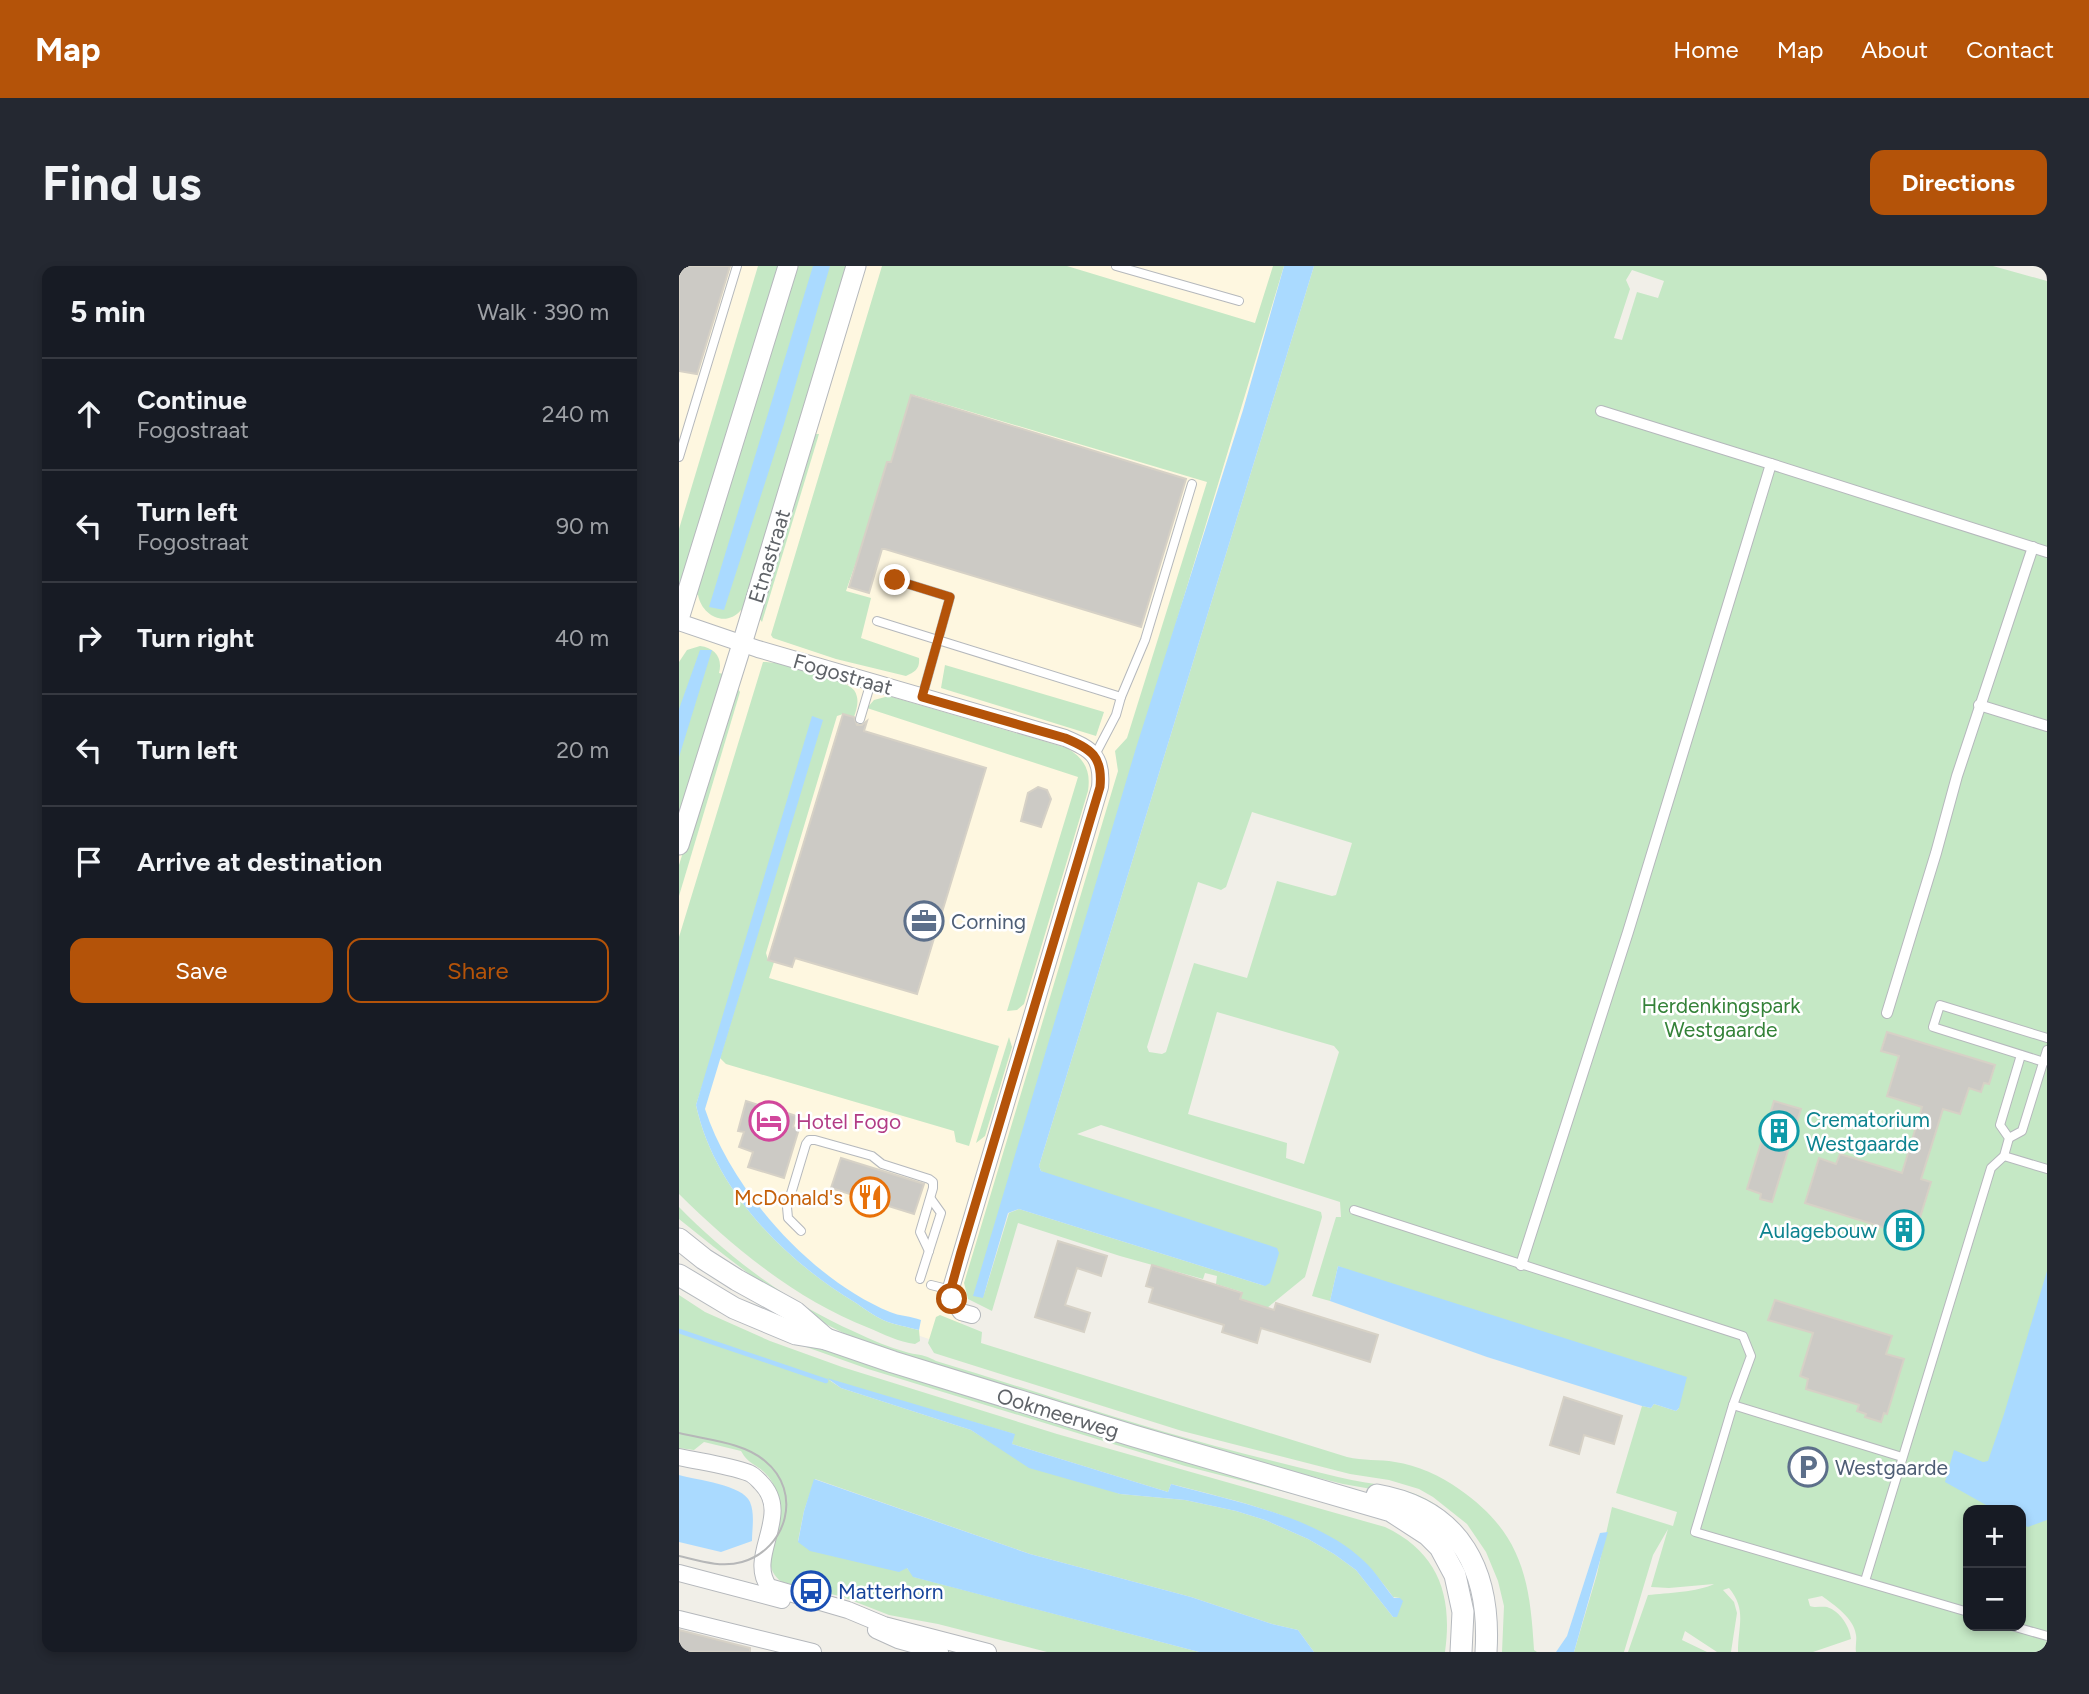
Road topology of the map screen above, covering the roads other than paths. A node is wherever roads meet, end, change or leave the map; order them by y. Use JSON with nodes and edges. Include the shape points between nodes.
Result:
{"nodes":[{"id":1,"x":737,"y":266,"type":"edge"},
{"id":2,"x":788,"y":266,"type":"edge"},
{"id":3,"x":856,"y":266,"type":"edge"},
{"id":4,"x":1116,"y":266,"type":"edge"},
{"id":5,"x":1239,"y":301,"type":"dead end"},
{"id":6,"x":1601,"y":411,"type":"dead end"},
{"id":7,"x":679,"y":457,"type":"edge"},
{"id":8,"x":1772,"y":464,"type":"junction"},
{"id":9,"x":1192,"y":484,"type":"dead end"},
{"id":10,"x":2033,"y":547,"type":"junction"},
{"id":11,"x":2047,"y":552,"type":"edge"},
{"id":12,"x":895,"y":580,"type":"dead end"},
{"id":13,"x":679,"y":621,"type":"edge"},
{"id":14,"x":877,"y":621,"type":"dead end"},
{"id":15,"x":938,"y":639,"type":"junction"},
{"id":16,"x":742,"y":644,"type":"junction"},
{"id":17,"x":871,"y":682,"type":"junction"},
{"id":18,"x":1121,"y":696,"type":"junction"},
{"id":19,"x":922,"y":697,"type":"junction"},
{"id":20,"x":1979,"y":705,"type":"junction"},
{"id":21,"x":860,"y":719,"type":"dead end"},
{"id":22,"x":2047,"y":726,"type":"edge"},
{"id":23,"x":1095,"y":755,"type":"junction"},
{"id":24,"x":679,"y":845,"type":"edge"},
{"id":25,"x":1887,"y":1013,"type":"dead end"},
{"id":26,"x":2047,"y":1038,"type":"edge"},
{"id":27,"x":2047,"y":1050,"type":"edge"},
{"id":28,"x":2021,"y":1055,"type":"junction"},
{"id":29,"x":2043,"y":1062,"type":"junction"},
{"id":30,"x":2009,"y":1138,"type":"junction"},
{"id":31,"x":2004,"y":1156,"type":"junction"},
{"id":32,"x":2047,"y":1169,"type":"edge"},
{"id":33,"x":931,"y":1199,"type":"junction"},
{"id":34,"x":1354,"y":1210,"type":"dead end"},
{"id":35,"x":801,"y":1231,"type":"dead end"},
{"id":36,"x":679,"y":1239,"type":"edge"},
{"id":37,"x":929,"y":1251,"type":"junction"},
{"id":38,"x":1521,"y":1265,"type":"junction"},
{"id":39,"x":679,"y":1275,"type":"edge"},
{"id":40,"x":920,"y":1279,"type":"dead end"},
{"id":41,"x":931,"y":1285,"type":"dead end"},
{"id":42,"x":951,"y":1290,"type":"junction"},
{"id":43,"x":972,"y":1315,"type":"dead end"},
{"id":44,"x":826,"y":1339,"type":"junction"},
{"id":45,"x":1733,"y":1405,"type":"junction"},
{"id":46,"x":679,"y":1457,"type":"edge"},
{"id":47,"x":1902,"y":1457,"type":"junction"},
{"id":48,"x":1293,"y":1481,"type":"junction"},
{"id":49,"x":679,"y":1573,"type":"edge"},
{"id":50,"x":1865,"y":1581,"type":"junction"},
{"id":51,"x":1963,"y":1610,"type":"edge"},
{"id":52,"x":679,"y":1619,"type":"edge"},
{"id":53,"x":2026,"y":1630,"type":"edge"},
{"id":54,"x":2047,"y":1636,"type":"edge"},
{"id":55,"x":748,"y":1644,"type":"edge"},
{"id":56,"x":944,"y":1648,"type":"edge"},
{"id":57,"x":813,"y":1652,"type":"edge"},
{"id":58,"x":988,"y":1652,"type":"edge"},
{"id":59,"x":1461,"y":1652,"type":"edge"},
{"id":60,"x":1486,"y":1652,"type":"edge"}],
"edges":[{"from":1,"to":7,"type":"lane"},
{"from":2,"to":13,"type":"street"},
{"from":3,"to":16,"type":"street","name":"Etnastraat"},
{"from":4,"to":5,"type":"lane"},
{"from":6,"to":8,"type":"street"},
{"from":8,"to":10,"type":"street"},
{"from":8,"to":38,"type":"street"},
{"from":9,"to":18,"type":"lane","via":[[1145,640]]},
{"from":10,"to":11,"type":"street"},
{"from":10,"to":20,"type":"street"},
{"from":12,"to":15,"type":"lane","via":[[950,597]]},
{"from":13,"to":16,"type":"street","name":"Fogostraat"},
{"from":14,"to":15,"type":"lane"},
{"from":15,"to":18,"type":"lane"},
{"from":15,"to":19,"type":"lane"},
{"from":16,"to":17,"type":"street","name":"Fogostraat"},
{"from":16,"to":24,"type":"street","name":"Etnastraat"},
{"from":17,"to":19,"type":"street","name":"Fogostraat"},
{"from":17,"to":21,"type":"lane"},
{"from":18,"to":23,"type":"lane"},
{"from":19,"to":23,"type":"street","name":"Fogostraat","via":[[1065,738]]},
{"from":20,"to":22,"type":"street"},
{"from":20,"to":25,"type":"street"},
{"from":23,"to":42,"type":"street","via":[[1102,771],[1100,787]]},
{"from":26,"to":28,"type":"lane","via":[[1940,1005],[1933,1027]]},
{"from":27,"to":29,"type":"lane"},
{"from":28,"to":29,"type":"lane"},
{"from":28,"to":30,"type":"lane","via":[[2000,1125]]},
{"from":29,"to":30,"type":"lane","via":[[2022,1131]]},
{"from":30,"to":31,"type":"lane"},
{"from":31,"to":32,"type":"lane"},
{"from":31,"to":47,"type":"lane","via":[[1991,1168]]},
{"from":33,"to":35,"type":"lane","via":[[933,1182],[929,1179],[882,1164],[872,1156],[809,1140],[786,1213]]},
{"from":33,"to":37,"type":"lane","via":[[920,1231]]},
{"from":33,"to":37,"type":"lane","via":[[941,1213]]},
{"from":34,"to":38,"type":"lane"},
{"from":36,"to":44,"type":"main road","name":"Ookmeerweg","via":[[726,1273],[795,1312]]},
{"from":37,"to":40,"type":"lane"},
{"from":38,"to":45,"type":"lane","via":[[1744,1336],[1751,1356]]},
{"from":39,"to":44,"type":"main road","name":"Ookmeerweg","via":[[760,1320]]},
{"from":41,"to":42,"type":"lane"},
{"from":42,"to":43,"type":"street","via":[[949,1296],[961,1312]]},
{"from":44,"to":48,"type":"main road","name":"Ookmeerweg","via":[[1134,1437]]},
{"from":45,"to":47,"type":"lane"},
{"from":45,"to":50,"type":"lane","via":[[1695,1532]]},
{"from":46,"to":56,"type":"street","via":[[751,1474],[768,1490],[774,1509],[763,1566],[766,1582],[777,1590],[848,1610]]},
{"from":47,"to":50,"type":"lane"},
{"from":48,"to":59,"type":"main road","name":"Ookmeerweg","via":[[1391,1511],[1428,1535],[1448,1562],[1459,1588]]},
{"from":48,"to":60,"type":"main road","name":"Ookmeerweg","via":[[1405,1501],[1447,1528],[1468,1552],[1480,1581]]},
{"from":49,"to":56,"type":"street","via":[[845,1617],[898,1640]]},
{"from":50,"to":51,"type":"lane"},
{"from":52,"to":55,"type":"street"},
{"from":53,"to":54,"type":"lane"},
{"from":55,"to":57,"type":"street"},
{"from":56,"to":58,"type":"street"}]}
